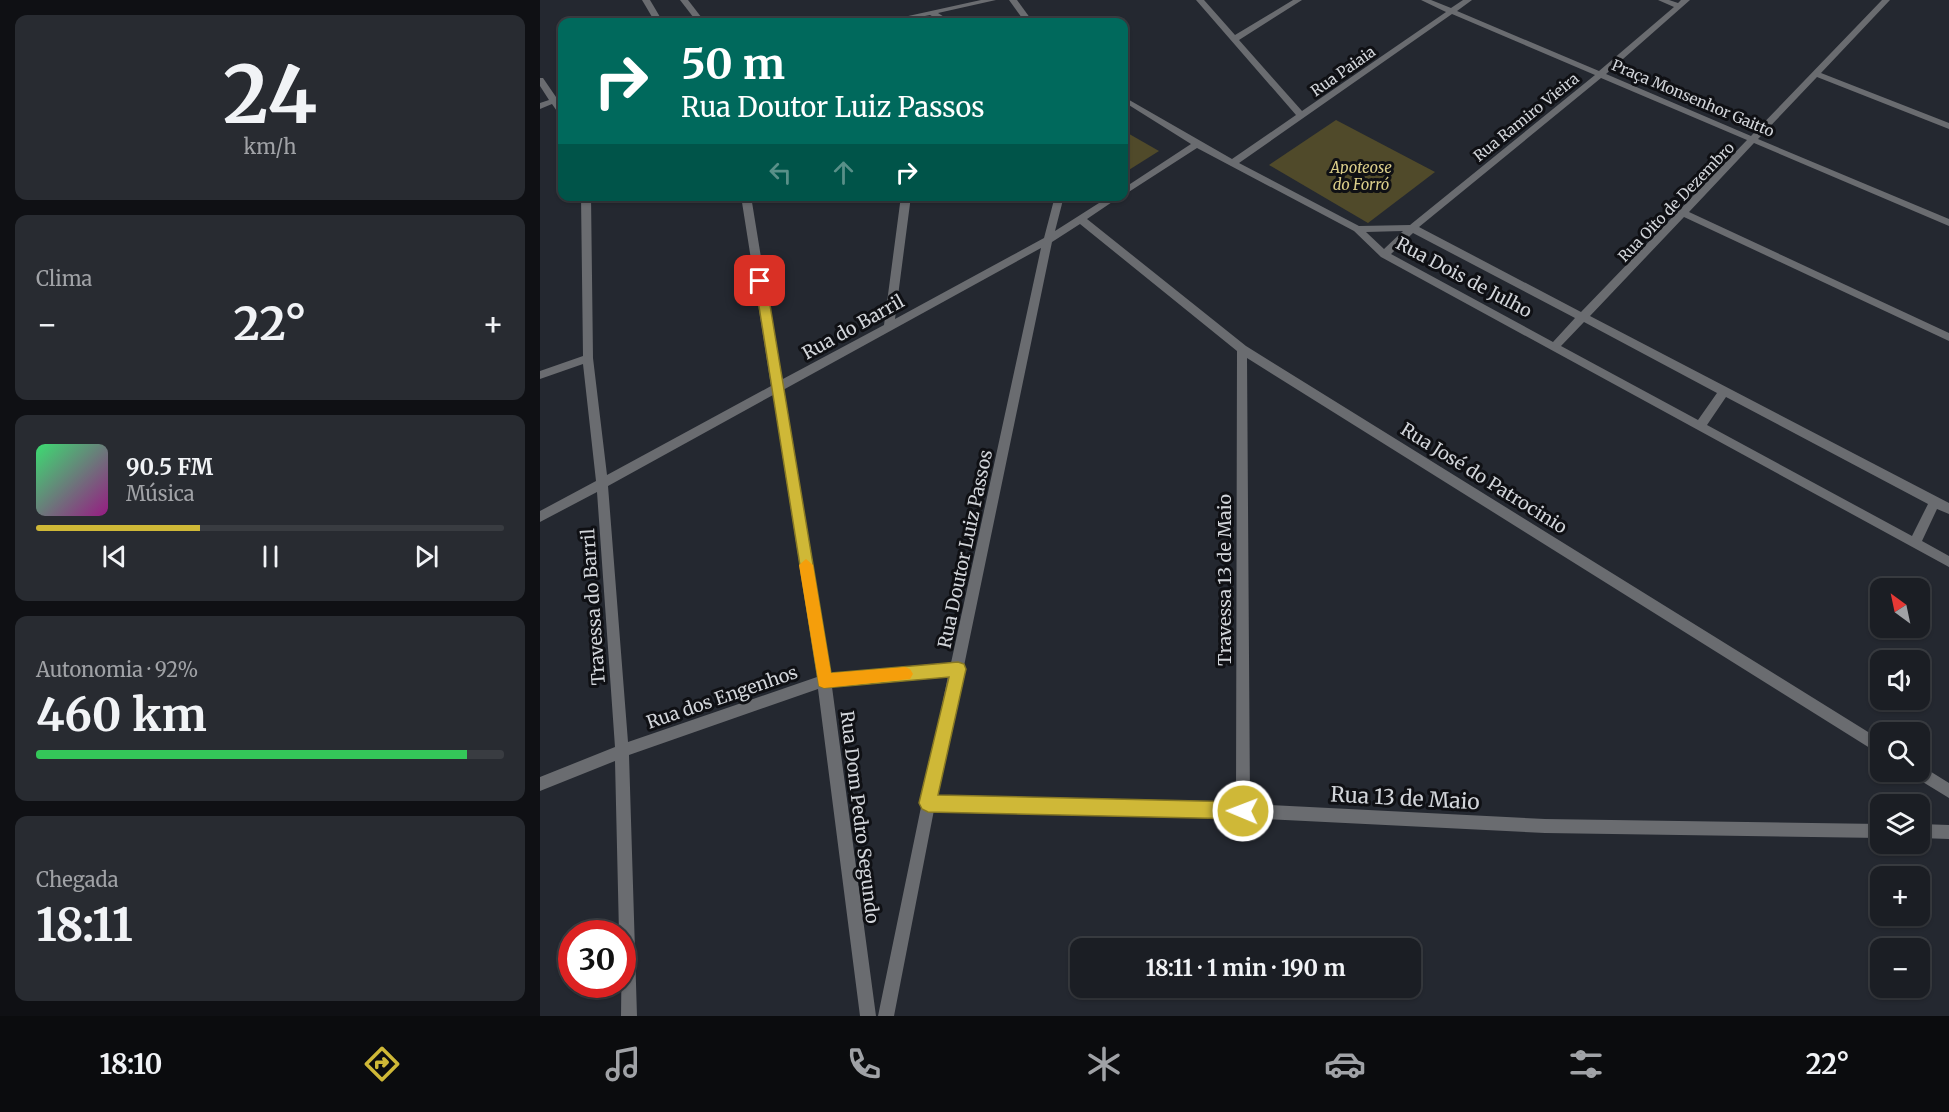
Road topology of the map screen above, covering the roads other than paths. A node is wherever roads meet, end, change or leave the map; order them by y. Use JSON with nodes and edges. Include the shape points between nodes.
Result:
{"nodes":[{"id":1,"x":646,"y":0,"type":"edge"},
{"id":2,"x":684,"y":0,"type":"edge"},
{"id":3,"x":993,"y":0,"type":"edge"},
{"id":4,"x":1013,"y":0,"type":"edge"},
{"id":5,"x":1200,"y":0,"type":"edge"},
{"id":6,"x":1298,"y":0,"type":"edge"},
{"id":7,"x":1425,"y":0,"type":"edge"},
{"id":8,"x":1468,"y":0,"type":"edge"},
{"id":9,"x":1662,"y":0,"type":"edge"},
{"id":10,"x":1887,"y":0,"type":"edge"},
{"id":11,"x":1682,"y":3,"type":"edge"},
{"id":12,"x":1451,"y":11,"type":"junction"},
{"id":13,"x":932,"y":13,"type":"junction"},
{"id":14,"x":657,"y":18,"type":"edge"},
{"id":15,"x":698,"y":18,"type":"edge"},
{"id":16,"x":906,"y":18,"type":"edge"},
{"id":17,"x":941,"y":18,"type":"edge"},
{"id":18,"x":1026,"y":18,"type":"edge"},
{"id":19,"x":1234,"y":39,"type":"junction"},
{"id":20,"x":1816,"y":74,"type":"junction"},
{"id":21,"x":1600,"y":75,"type":"junction"},
{"id":22,"x":540,"y":80,"type":"edge"},
{"id":23,"x":558,"y":99,"type":"edge"},
{"id":24,"x":1128,"y":101,"type":"edge"},
{"id":25,"x":540,"y":106,"type":"edge"},
{"id":26,"x":1301,"y":116,"type":"junction"},
{"id":27,"x":1949,"y":126,"type":"edge"},
{"id":28,"x":1754,"y":140,"type":"junction"},
{"id":29,"x":1197,"y":144,"type":"junction"},
{"id":30,"x":1233,"y":163,"type":"junction"},
{"id":31,"x":1128,"y":189,"type":"edge"},
{"id":32,"x":586,"y":201,"type":"edge"},
{"id":33,"x":747,"y":201,"type":"edge"},
{"id":34,"x":905,"y":201,"type":"edge"},
{"id":35,"x":1059,"y":201,"type":"edge"},
{"id":36,"x":1110,"y":201,"type":"edge"},
{"id":37,"x":1683,"y":213,"type":"junction"},
{"id":38,"x":1082,"y":220,"type":"junction"},
{"id":39,"x":1949,"y":223,"type":"edge"},
{"id":40,"x":1412,"y":228,"type":"junction"},
{"id":41,"x":1357,"y":229,"type":"junction"},
{"id":42,"x":1048,"y":240,"type":"junction"},
{"id":43,"x":1384,"y":255,"type":"junction"},
{"id":44,"x":1584,"y":317,"type":"junction"},
{"id":45,"x":889,"y":326,"type":"junction"},
{"id":46,"x":1949,"y":337,"type":"edge"},
{"id":47,"x":1555,"y":346,"type":"junction"},
{"id":48,"x":1242,"y":349,"type":"junction"},
{"id":49,"x":588,"y":358,"type":"junction"},
{"id":50,"x":540,"y":375,"type":"edge"},
{"id":51,"x":779,"y":386,"type":"junction"},
{"id":52,"x":1725,"y":392,"type":"junction"},
{"id":53,"x":1701,"y":425,"type":"junction"},
{"id":54,"x":602,"y":485,"type":"junction"},
{"id":55,"x":1935,"y":501,"type":"junction"},
{"id":56,"x":1949,"y":509,"type":"edge"},
{"id":57,"x":540,"y":516,"type":"edge"},
{"id":58,"x":1915,"y":543,"type":"junction"},
{"id":59,"x":1949,"y":562,"type":"edge"},
{"id":60,"x":958,"y":669,"type":"junction"},
{"id":61,"x":824,"y":681,"type":"junction"},
{"id":62,"x":1870,"y":741,"type":"edge"},
{"id":63,"x":622,"y":751,"type":"junction"},
{"id":64,"x":1930,"y":779,"type":"edge"},
{"id":65,"x":540,"y":784,"type":"edge"},
{"id":66,"x":1949,"y":791,"type":"edge"},
{"id":67,"x":928,"y":803,"type":"junction"},
{"id":68,"x":1243,"y":811,"type":"junction"},
{"id":69,"x":1870,"y":831,"type":"edge"},
{"id":70,"x":1930,"y":831,"type":"edge"},
{"id":71,"x":1949,"y":832,"type":"edge"},
{"id":72,"x":629,"y":1016,"type":"edge"},
{"id":73,"x":868,"y":1016,"type":"edge"},
{"id":74,"x":886,"y":1016,"type":"edge"}],
"edges":[{"from":1,"to":14,"type":"street"},
{"from":2,"to":15,"type":"street"},
{"from":3,"to":13,"type":"street"},
{"from":4,"to":18,"type":"street"},
{"from":5,"to":19,"type":"street"},
{"from":6,"to":19,"type":"street"},
{"from":7,"to":12,"type":"street","name":"Praça Monsenhor Gaitto"},
{"from":8,"to":12,"type":"street","name":"Rua Paiaia"},
{"from":9,"to":11,"type":"street"},
{"from":10,"to":20,"type":"street","name":"Rua Oito de Dezembro"},
{"from":11,"to":21,"type":"street","name":"Rua Ramiro Vieira"},
{"from":12,"to":21,"type":"street","name":"Praça Monsenhor Gaitto"},
{"from":12,"to":26,"type":"street","name":"Rua Paiaia"},
{"from":13,"to":16,"type":"street"},
{"from":13,"to":17,"type":"street"},
{"from":19,"to":26,"type":"street"},
{"from":20,"to":27,"type":"street"},
{"from":20,"to":28,"type":"street","name":"Rua Oito de Dezembro"},
{"from":21,"to":28,"type":"street","name":"Praça Monsenhor Gaitto"},
{"from":21,"to":40,"type":"street","name":"Rua Ramiro Vieira"},
{"from":22,"to":23,"type":"street"},
{"from":23,"to":25,"type":"street"},
{"from":24,"to":29,"type":"street"},
{"from":26,"to":30,"type":"street","name":"Rua Paiaia"},
{"from":28,"to":37,"type":"street","name":"Rua Oito de Dezembro"},
{"from":28,"to":39,"type":"street","name":"Praça Monsenhor Gaitto"},
{"from":29,"to":30,"type":"street"},
{"from":29,"to":31,"type":"street"},
{"from":30,"to":41,"type":"street"},
{"from":32,"to":49,"type":"street","name":"Travessa do Barril"},
{"from":33,"to":51,"type":"street","name":"Rua Dom Pedro Segundo"},
{"from":34,"to":45,"type":"street"},
{"from":35,"to":42,"type":"street","name":"Rua Doutor Luiz Passos"},
{"from":36,"to":38,"type":"street","name":"Rua do Barril"},
{"from":37,"to":44,"type":"street","name":"Rua Oito de Dezembro"},
{"from":37,"to":46,"type":"street"},
{"from":38,"to":42,"type":"street","name":"Rua do Barril"},
{"from":38,"to":48,"type":"street","name":"Rua José do Patrocinio"},
{"from":40,"to":41,"type":"street","name":"Rua Dois de Julho"},
{"from":40,"to":43,"type":"street","name":"Rua Ramiro Vieira"},
{"from":40,"to":44,"type":"street","name":"Rua Dois de Julho"},
{"from":41,"to":43,"type":"street","name":"Rua Dois de Julho"},
{"from":42,"to":45,"type":"street","name":"Rua do Barril"},
{"from":42,"to":60,"type":"street","name":"Rua Doutor Luiz Passos"},
{"from":43,"to":47,"type":"street","name":"Rua Dois de Julho"},
{"from":44,"to":47,"type":"street","name":"Rua Oito de Dezembro"},
{"from":44,"to":52,"type":"street","name":"Rua Dois de Julho"},
{"from":45,"to":51,"type":"street","name":"Rua do Barril"},
{"from":47,"to":53,"type":"street","name":"Rua Dois de Julho"},
{"from":48,"to":62,"type":"street","name":"Rua José do Patrocinio"},
{"from":48,"to":68,"type":"street","name":"Travessa 13 de Maio"},
{"from":49,"to":50,"type":"street"},
{"from":49,"to":54,"type":"street","name":"Travessa do Barril"},
{"from":51,"to":54,"type":"street","name":"Rua do Barril"},
{"from":51,"to":61,"type":"street","name":"Rua Dom Pedro Segundo"},
{"from":52,"to":53,"type":"street"},
{"from":52,"to":55,"type":"street","name":"Rua Dois de Julho"},
{"from":53,"to":58,"type":"street","name":"Rua Dois de Julho"},
{"from":54,"to":57,"type":"street","name":"Rua do Barril"},
{"from":54,"to":63,"type":"street","name":"Travessa do Barril"},
{"from":55,"to":56,"type":"street","name":"Rua Dois de Julho"},
{"from":55,"to":58,"type":"street"},
{"from":58,"to":59,"type":"street","name":"Rua Dois de Julho"},
{"from":60,"to":61,"type":"street","name":"Rua dos Engenhos"},
{"from":60,"to":67,"type":"street","name":"Rua Doutor Luiz Passos"},
{"from":61,"to":63,"type":"street","name":"Rua dos Engenhos"},
{"from":61,"to":73,"type":"street","name":"Rua Dom Pedro Segundo"},
{"from":63,"to":65,"type":"street","name":"Rua dos Engenhos"},
{"from":63,"to":72,"type":"street","name":"Travessa do Barril"},
{"from":64,"to":66,"type":"street"},
{"from":67,"to":68,"type":"street","name":"Rua 13 de Maio"},
{"from":67,"to":74,"type":"street","name":"Rua Doutor Luiz Passos"},
{"from":68,"to":69,"type":"street","name":"Rua 13 de Maio","via":[[1545,826]]},
{"from":70,"to":71,"type":"street"}]}
